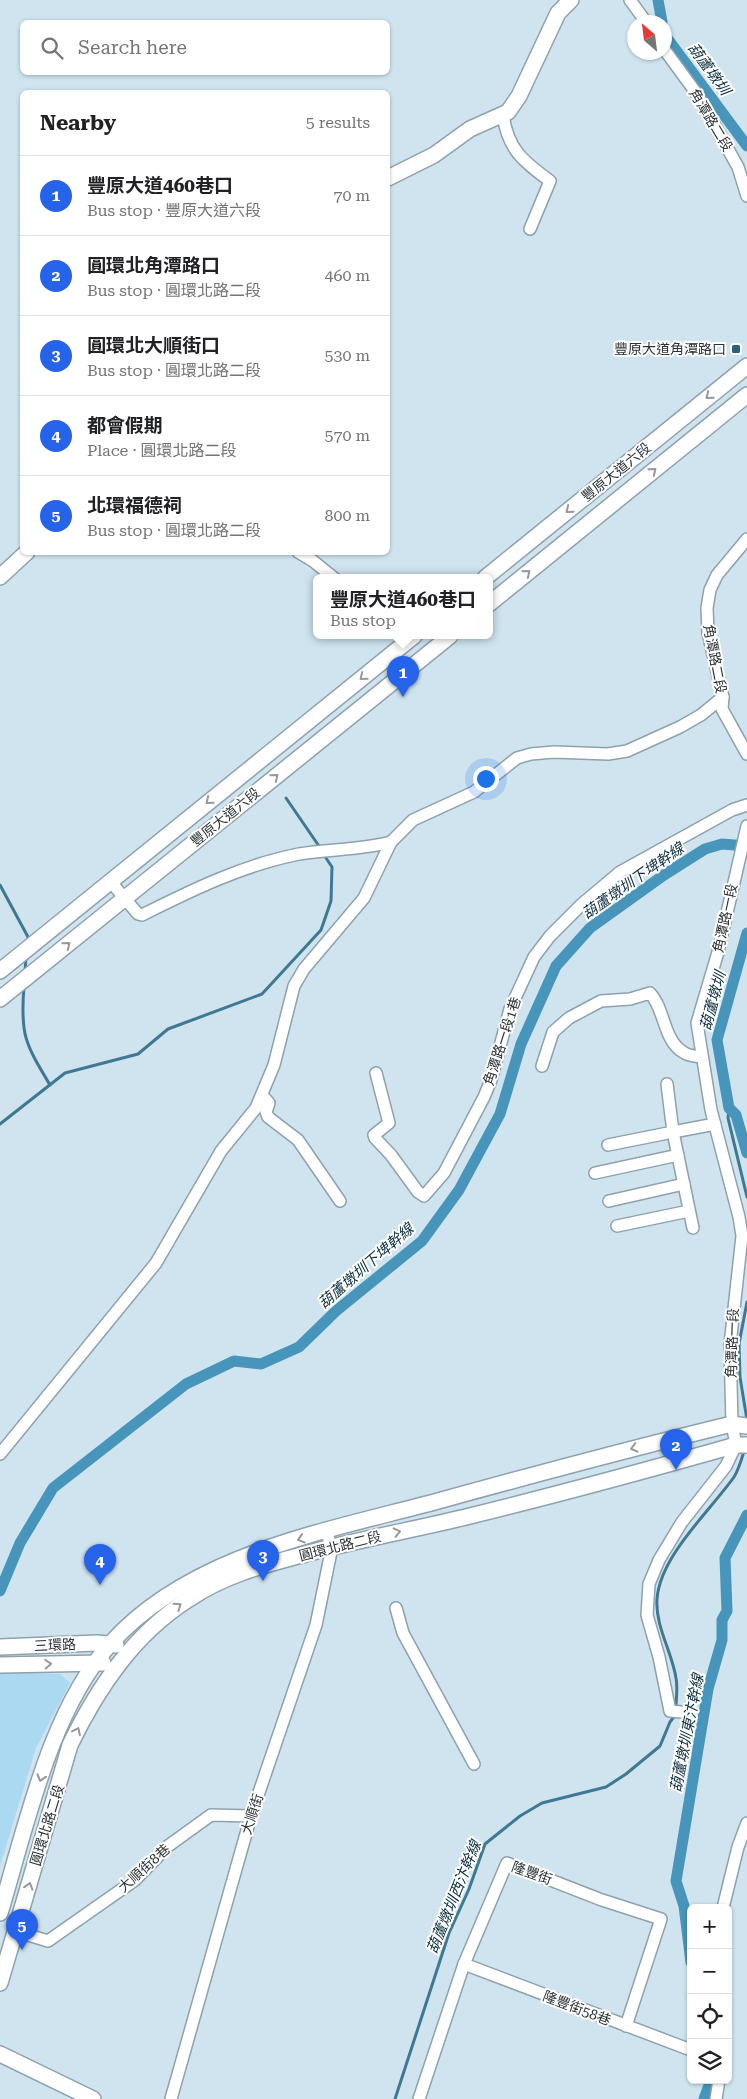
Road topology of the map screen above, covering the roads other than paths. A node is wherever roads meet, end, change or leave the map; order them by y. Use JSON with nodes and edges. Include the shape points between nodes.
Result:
{"nodes":[{"id":1,"x":571,"y":0,"type":"edge"},
{"id":2,"x":630,"y":0,"type":"edge"},
{"id":3,"x":641,"y":15,"type":"edge"},
{"id":4,"x":672,"y":60,"type":"edge"},
{"id":5,"x":502,"y":115,"type":"junction"},
{"id":6,"x":390,"y":177,"type":"edge"},
{"id":7,"x":747,"y":196,"type":"edge"},
{"id":8,"x":530,"y":229,"type":"dead end"},
{"id":9,"x":747,"y":366,"type":"edge"},
{"id":10,"x":747,"y":395,"type":"edge"},
{"id":11,"x":747,"y":539,"type":"edge"},
{"id":12,"x":24,"y":555,"type":"edge"},
{"id":13,"x":303,"y":555,"type":"edge"},
{"id":14,"x":329,"y":574,"type":"edge"},
{"id":15,"x":490,"y":574,"type":"edge"},
{"id":16,"x":0,"y":577,"type":"edge"},
{"id":17,"x":493,"y":601,"type":"edge"},
{"id":18,"x":410,"y":639,"type":"edge"},
{"id":19,"x":446,"y":639,"type":"edge"},
{"id":20,"x":723,"y":697,"type":"junction"},
{"id":21,"x":747,"y":754,"type":"edge"},
{"id":22,"x":747,"y":805,"type":"edge"},
{"id":23,"x":747,"y":826,"type":"edge"},
{"id":24,"x":391,"y":842,"type":"junction"},
{"id":25,"x":110,"y":881,"type":"junction"},
{"id":26,"x":124,"y":898,"type":"junction"},
{"id":27,"x":0,"y":971,"type":"edge"},
{"id":28,"x":0,"y":999,"type":"edge"},
{"id":29,"x":702,"y":1057,"type":"junction"},
{"id":30,"x":542,"y":1066,"type":"dead end"},
{"id":31,"x":376,"y":1073,"type":"dead end"},
{"id":32,"x":666,"y":1084,"type":"dead end"},
{"id":33,"x":263,"y":1096,"type":"junction"},
{"id":34,"x":715,"y":1124,"type":"junction"},
{"id":35,"x":673,"y":1132,"type":"junction"},
{"id":36,"x":608,"y":1145,"type":"dead end"},
{"id":37,"x":678,"y":1155,"type":"junction"},
{"id":38,"x":595,"y":1173,"type":"dead end"},
{"id":39,"x":684,"y":1184,"type":"junction"},
{"id":40,"x":340,"y":1201,"type":"dead end"},
{"id":41,"x":609,"y":1201,"type":"dead end"},
{"id":42,"x":689,"y":1211,"type":"junction"},
{"id":43,"x":617,"y":1226,"type":"dead end"},
{"id":44,"x":692,"y":1228,"type":"dead end"},
{"id":45,"x":740,"y":1425,"type":"edge"},
{"id":46,"x":742,"y":1445,"type":"edge"},
{"id":47,"x":0,"y":1454,"type":"edge"},
{"id":48,"x":326,"y":1532,"type":"junction"},
{"id":49,"x":332,"y":1547,"type":"junction"},
{"id":50,"x":396,"y":1608,"type":"dead end"},
{"id":51,"x":110,"y":1644,"type":"junction"},
{"id":52,"x":0,"y":1647,"type":"edge"},
{"id":53,"x":131,"y":1648,"type":"junction"},
{"id":54,"x":97,"y":1662,"type":"junction"},
{"id":55,"x":0,"y":1665,"type":"edge"},
{"id":56,"x":116,"y":1666,"type":"junction"},
{"id":57,"x":675,"y":1711,"type":"dead end"},
{"id":58,"x":474,"y":1764,"type":"dead end"},
{"id":59,"x":251,"y":1816,"type":"junction"},
{"id":60,"x":747,"y":1823,"type":"edge"},
{"id":61,"x":724,"y":1904,"type":"edge"},
{"id":62,"x":0,"y":1913,"type":"edge"},
{"id":63,"x":15,"y":1931,"type":"junction"},
{"id":64,"x":464,"y":1964,"type":"junction"},
{"id":65,"x":0,"y":1983,"type":"edge"},
{"id":66,"x":626,"y":2026,"type":"junction"},
{"id":67,"x":687,"y":2049,"type":"edge"},
{"id":68,"x":0,"y":2054,"type":"edge"},
{"id":69,"x":718,"y":2084,"type":"edge"},
{"id":70,"x":93,"y":2099,"type":"edge"},
{"id":71,"x":171,"y":2099,"type":"edge"},
{"id":72,"x":418,"y":2099,"type":"edge"},
{"id":73,"x":716,"y":2099,"type":"edge"}],
"edges":[{"from":1,"to":5,"type":"street","via":[[558,13],[519,96]]},
{"from":2,"to":3,"type":"street"},
{"from":4,"to":7,"type":"street","name":"角潭路二段","via":[[697,94],[738,167]]},
{"from":5,"to":6,"type":"street","via":[[470,129],[434,155]]},
{"from":5,"to":8,"type":"street","via":[[513,149],[522,161],[550,182]]},
{"from":9,"to":15,"type":"street","name":"豐原大道六段","one_way":true},
{"from":17,"to":10,"type":"street","name":"豐原大道六段","one_way":true},
{"from":11,"to":20,"type":"street","name":"角潭路二段","via":[[717,575],[708,598],[708,633]]},
{"from":12,"to":16,"type":"street"},
{"from":13,"to":14,"type":"street"},
{"from":18,"to":25,"type":"street","name":"豐原大道六段","one_way":true},
{"from":26,"to":19,"type":"street","name":"豐原大道六段","one_way":true},
{"from":20,"to":21,"type":"street","name":"角潭路二段","via":[[722,709]]},
{"from":20,"to":24,"type":"street","via":[[687,723],[627,751],[608,754],[554,752],[517,758],[474,792],[413,820]]},
{"from":22,"to":31,"type":"street","name":"角潭路一段1巷","via":[[732,810],[620,872],[550,936],[534,957],[510,1009],[484,1097],[444,1173],[424,1196],[375,1138],[374,1135],[389,1123]]},
{"from":23,"to":29,"type":"street","name":"角潭路一段","via":[[718,952],[696,1023]]},
{"from":24,"to":26,"type":"street","via":[[271,861],[204,884],[142,915]]},
{"from":24,"to":33,"type":"street","via":[[364,898],[304,969],[294,986]]},
{"from":25,"to":26,"type":"street"},
{"from":25,"to":27,"type":"street","name":"豐原大道六段"},
{"from":28,"to":26,"type":"street","name":"豐原大道六段","one_way":true},
{"from":29,"to":30,"type":"street","via":[[685,1054],[679,1049],[656,999],[650,993],[630,999],[601,1001],[568,1018],[553,1032]]},
{"from":29,"to":34,"type":"street","name":"角潭路一段"},
{"from":32,"to":35,"type":"street"},
{"from":33,"to":40,"type":"street","via":[[269,1103],[268,1117],[298,1140]]},
{"from":33,"to":47,"type":"street","via":[[221,1151],[156,1263]]},
{"from":34,"to":35,"type":"street"},
{"from":34,"to":45,"type":"street","name":"角潭路一段","via":[[742,1236],[730,1345]]},
{"from":35,"to":36,"type":"street"},
{"from":35,"to":37,"type":"street"},
{"from":37,"to":38,"type":"street"},
{"from":37,"to":39,"type":"street"},
{"from":39,"to":41,"type":"street"},
{"from":39,"to":42,"type":"street"},
{"from":42,"to":43,"type":"street"},
{"from":42,"to":44,"type":"street"},
{"from":45,"to":46,"type":"street","name":"角潭路一段"},
{"from":45,"to":48,"type":"street","name":"圓環北路二段","one_way":true,"via":[[572,1464]]},
{"from":49,"to":46,"type":"street","name":"圓環北路二段","one_way":true,"via":[[470,1516]]},
{"from":46,"to":57,"type":"street","via":[[682,1522],[649,1584],[647,1615]]},
{"from":48,"to":49,"type":"street"},
{"from":48,"to":51,"type":"street","name":"圓環北路二段","one_way":true,"via":[[235,1560],[199,1576],[152,1606]]},
{"from":53,"to":49,"type":"street","name":"圓環北路二段","one_way":true,"via":[[172,1610],[207,1588],[254,1568]]},
{"from":49,"to":59,"type":"street","name":"大順街","via":[[316,1625]]},
{"from":50,"to":58,"type":"street","via":[[403,1633]]},
{"from":51,"to":52,"type":"street","name":"三環路"},
{"from":51,"to":53,"type":"street","name":"三環路"},
{"from":51,"to":54,"type":"street","name":"圓環北路二段"},
{"from":53,"to":56,"type":"street","name":"圓環北路二段"},
{"from":55,"to":54,"type":"street","name":"三環路","one_way":true},
{"from":54,"to":56,"type":"street","name":"三環路"},
{"from":54,"to":62,"type":"street","name":"圓環北路二段","one_way":true,"via":[[82,1681],[49,1751]]},
{"from":63,"to":56,"type":"street","name":"圓環北路二段","one_way":true,"via":[[70,1745],[88,1709]]},
{"from":59,"to":63,"type":"street","name":"大順街8巷","via":[[211,1815],[168,1846],[135,1880],[48,1941]]},
{"from":59,"to":71,"type":"street","name":"大順街"},
{"from":60,"to":61,"type":"street"},
{"from":63,"to":65,"type":"street","name":"圓環北路二段"},
{"from":64,"to":66,"type":"street","name":"隆豐街58巷"},
{"from":64,"to":66,"type":"street","name":"隆豐街","via":[[507,1862],[602,1900],[661,1919]]},
{"from":64,"to":72,"type":"street","name":"隆豐街"},
{"from":66,"to":67,"type":"street","name":"隆豐街58巷"},
{"from":68,"to":70,"type":"street"},
{"from":69,"to":73,"type":"street"}]}
